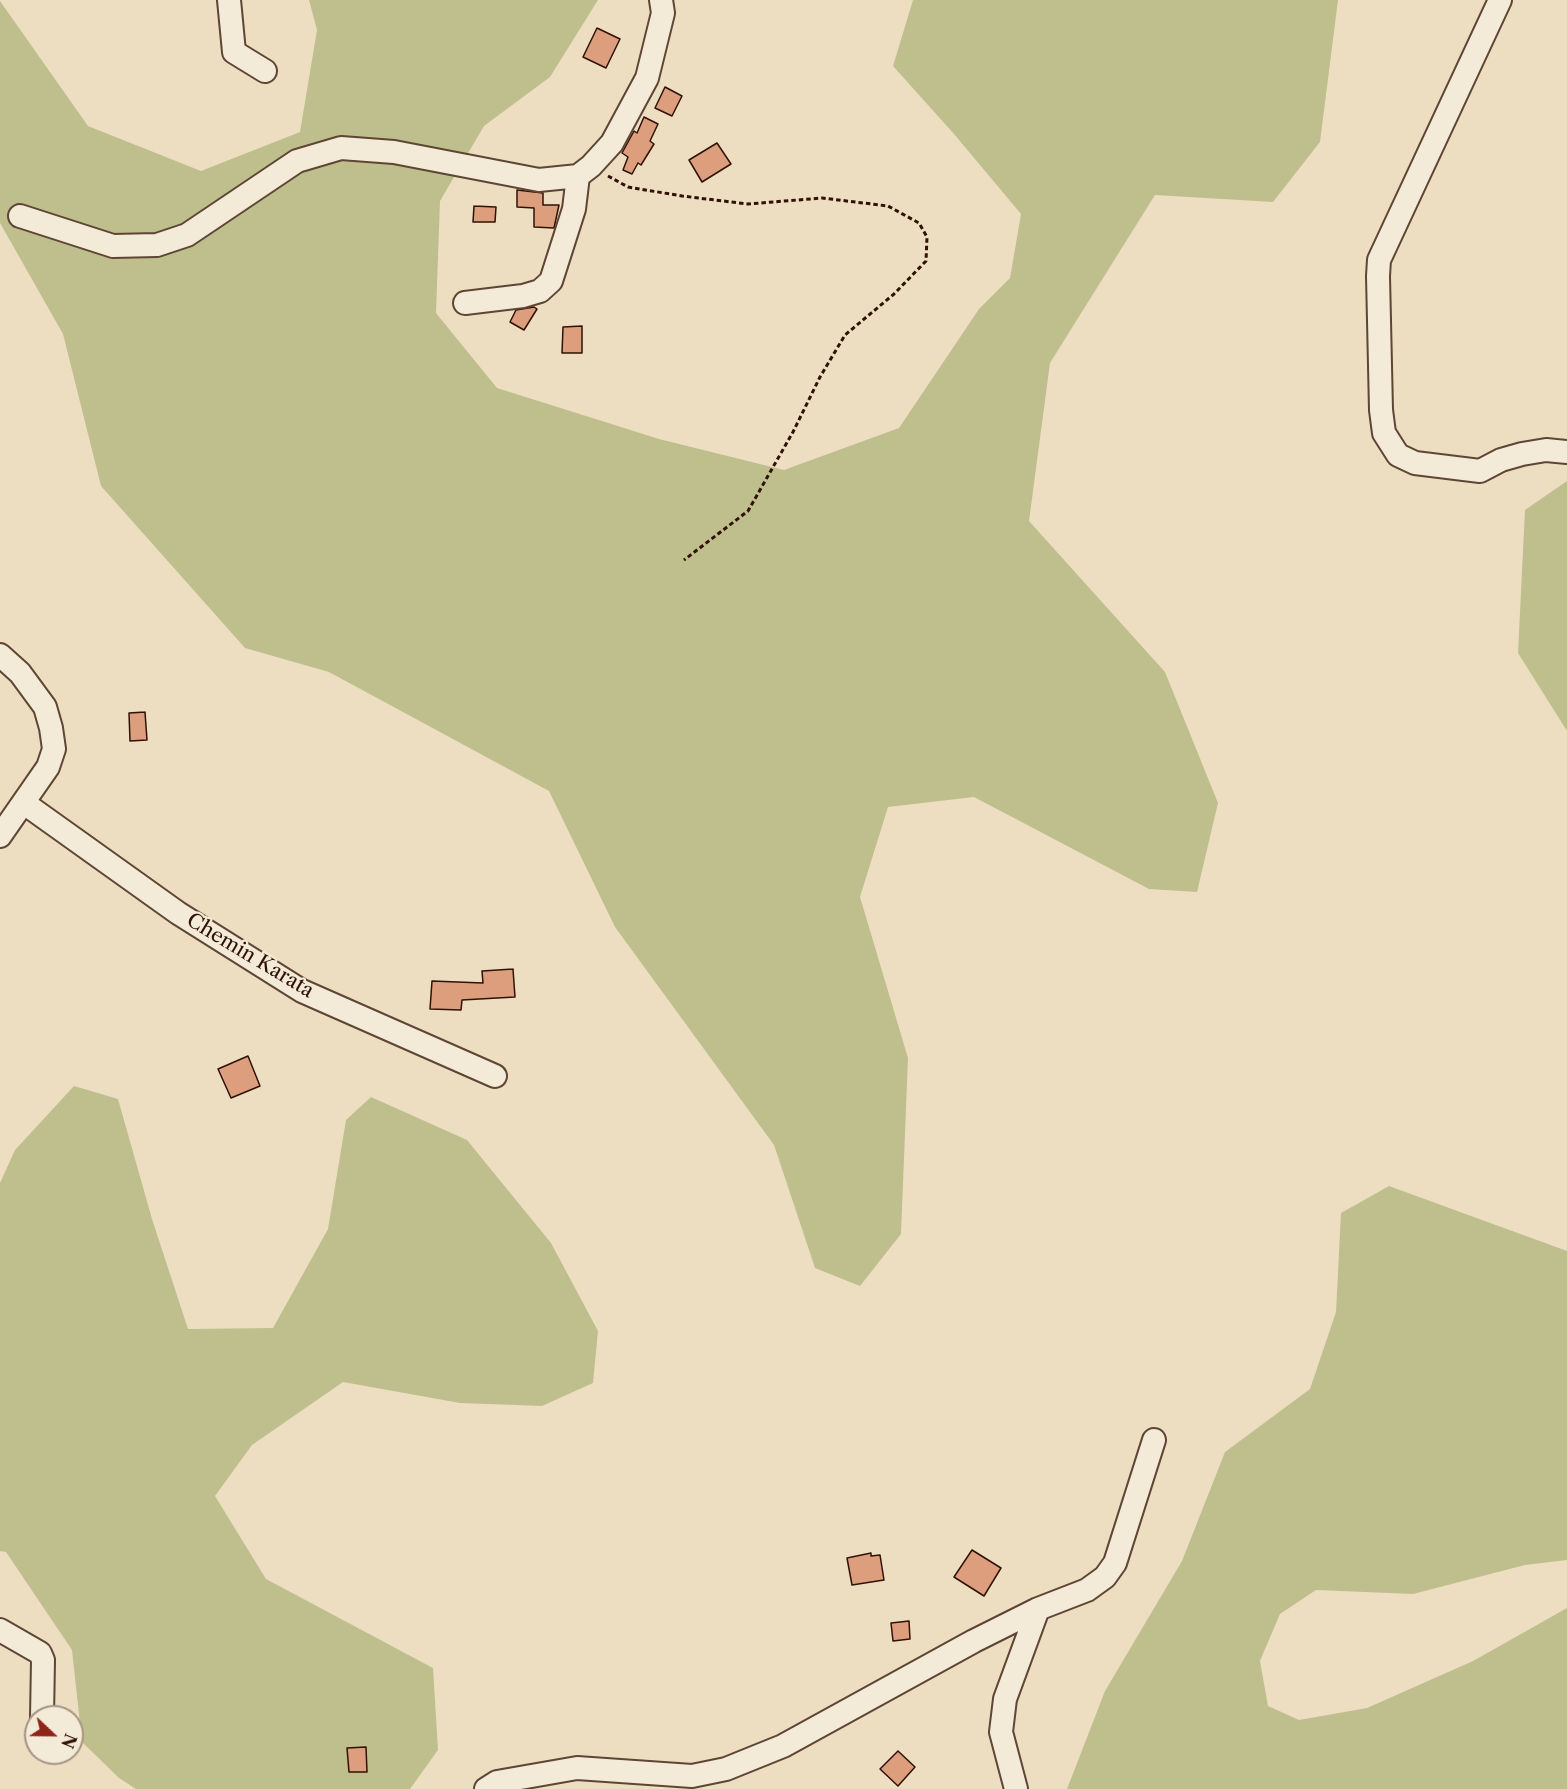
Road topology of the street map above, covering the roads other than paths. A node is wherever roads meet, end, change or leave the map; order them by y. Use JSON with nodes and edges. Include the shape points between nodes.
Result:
{"nodes":[{"id":1,"x":229,"y":0,"type":"edge"},
{"id":2,"x":662,"y":0,"type":"edge"},
{"id":3,"x":1500,"y":0,"type":"edge"},
{"id":4,"x":265,"y":71,"type":"dead end"},
{"id":5,"x":585,"y":171,"type":"junction"},
{"id":6,"x":20,"y":216,"type":"dead end"},
{"id":7,"x":465,"y":303,"type":"dead end"},
{"id":8,"x":1567,"y":452,"type":"edge"},
{"id":9,"x":0,"y":655,"type":"edge"},
{"id":10,"x":24,"y":803,"type":"junction"},
{"id":11,"x":0,"y":836,"type":"edge"},
{"id":12,"x":495,"y":1076,"type":"dead end"},
{"id":13,"x":1154,"y":1440,"type":"dead end"},
{"id":14,"x":1038,"y":1609,"type":"junction"},
{"id":15,"x":0,"y":1630,"type":"edge"},
{"id":16,"x":42,"y":1705,"type":"edge"},
{"id":17,"x":486,"y":1789,"type":"edge"},
{"id":18,"x":1016,"y":1789,"type":"edge"}],
"edges":[{"from":1,"to":4,"type":"street","via":[[234,52]]},
{"from":2,"to":5,"type":"street","via":[[663,13],[647,78],[612,143]]},
{"from":3,"to":8,"type":"street","via":[[1379,260],[1384,433],[1398,455],[1415,463],[1480,471],[1522,454]]},
{"from":5,"to":6,"type":"street","via":[[539,180],[394,152],[341,148],[297,161],[186,235],[158,245],[113,246]]},
{"from":5,"to":7,"type":"street","via":[[551,281],[540,291],[523,296]]},
{"from":9,"to":10,"type":"street","via":[[20,673],[45,706],[51,728],[54,749],[48,767]]},
{"from":10,"to":11,"type":"street"},
{"from":10,"to":12,"type":"street","name":"Chemin Karata","via":[[178,913],[302,991]]},
{"from":13,"to":14,"type":"street","via":[[1115,1563],[1105,1577],[1087,1590]]},
{"from":14,"to":17,"type":"street","via":[[783,1746],[726,1769],[692,1776],[577,1768],[497,1782]]},
{"from":14,"to":18,"type":"street","via":[[1005,1699],[1001,1732]]},
{"from":15,"to":16,"type":"street","via":[[40,1653]]}]}
